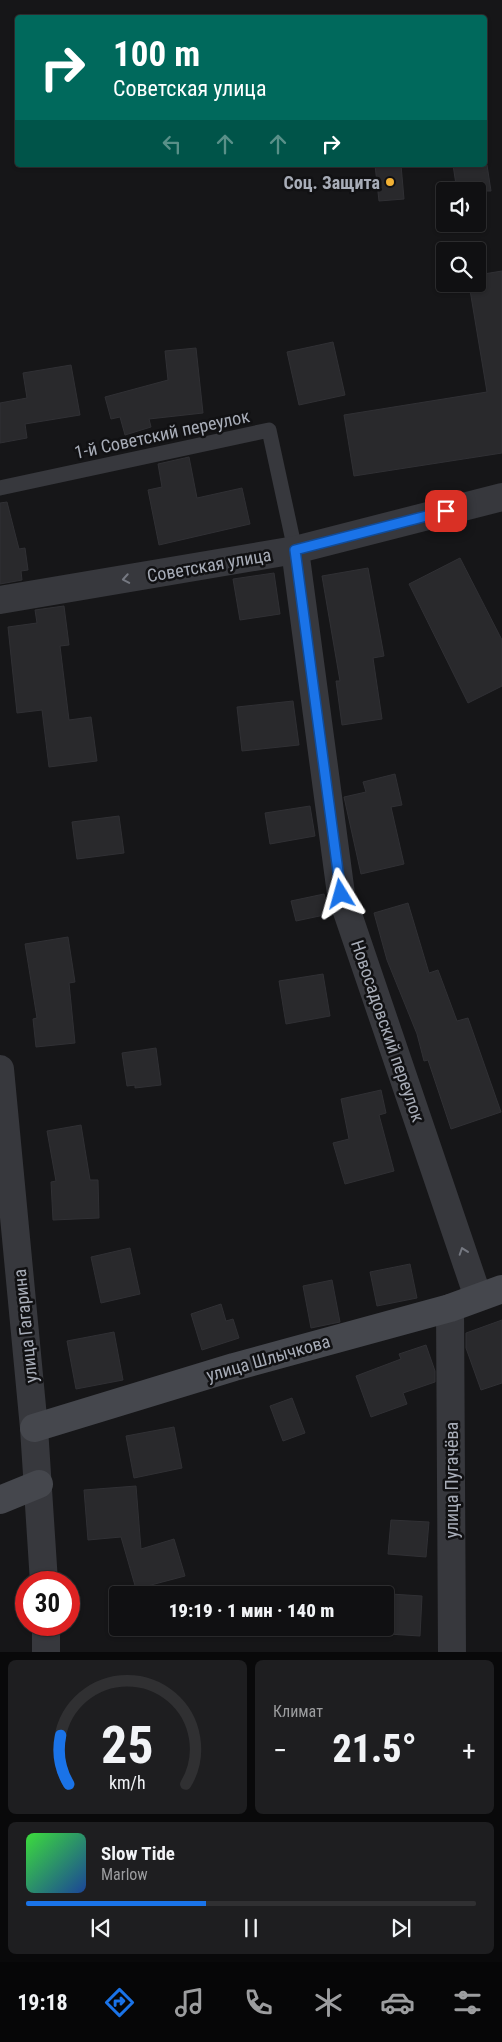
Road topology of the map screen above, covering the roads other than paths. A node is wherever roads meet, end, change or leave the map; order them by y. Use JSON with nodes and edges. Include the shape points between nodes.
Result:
{"nodes":[{"id":1,"x":0,"y":488,"type":"edge"},
{"id":2,"x":502,"y":497,"type":"edge"},
{"id":3,"x":295,"y":550,"type":"junction"},
{"id":4,"x":0,"y":600,"type":"edge"},
{"id":5,"x":1,"y":1085,"type":"edge"},
{"id":6,"x":490,"y":1293,"type":"edge"},
{"id":7,"x":450,"y":1308,"type":"junction"},
{"id":8,"x":34,"y":1428,"type":"junction"},
{"id":9,"x":39,"y":1484,"type":"junction"},
{"id":10,"x":0,"y":1500,"type":"edge"},
{"id":11,"x":43,"y":1571,"type":"edge"},
{"id":12,"x":46,"y":1636,"type":"edge"},
{"id":13,"x":46,"y":1652,"type":"edge"},
{"id":14,"x":452,"y":1652,"type":"edge"}],
"edges":[{"from":1,"to":3,"type":"lane","name":"1-й Советский переулок","via":[[269,430]]},
{"from":2,"to":3,"type":"street","name":"Советская улица"},
{"from":3,"to":4,"type":"street","name":"Советская улица","one_way":true},
{"from":6,"to":3,"type":"street","name":"Новосадовский переулок","one_way":true,"via":[[341,894]]},
{"from":5,"to":8,"type":"street","name":"улица Гагарина"},
{"from":6,"to":7,"type":"street","name":"улица Шлычкова"},
{"from":7,"to":8,"type":"street","name":"улица Шлычкова","via":[[234,1367]]},
{"from":7,"to":14,"type":"street","name":"улица Пугачёва"},
{"from":8,"to":9,"type":"street","name":"улица Гагарина"},
{"from":9,"to":10,"type":"street"},
{"from":9,"to":11,"type":"street","name":"улица Гагарина"},
{"from":12,"to":13,"type":"street"}]}
